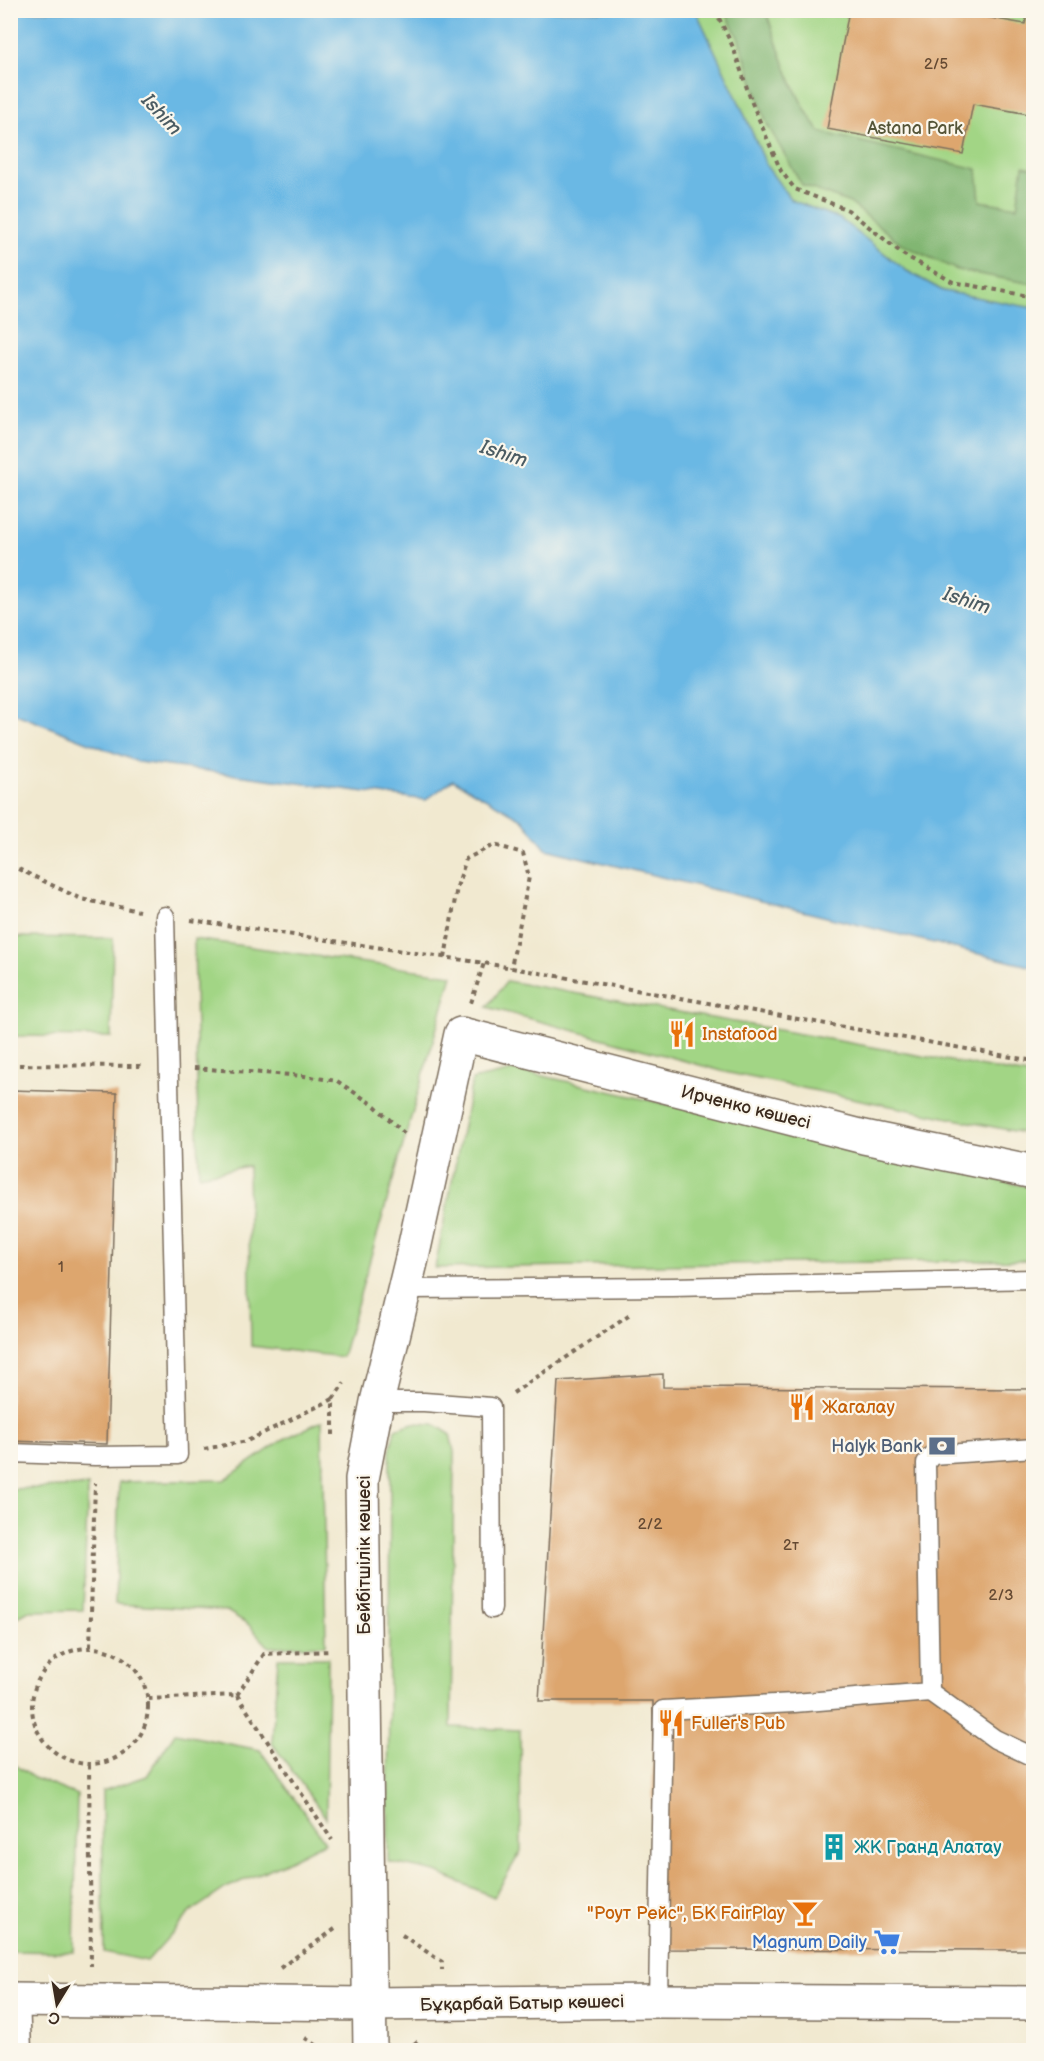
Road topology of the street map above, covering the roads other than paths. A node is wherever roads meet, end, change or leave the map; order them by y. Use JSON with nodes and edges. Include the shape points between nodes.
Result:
{"nodes":[{"id":1,"x":165,"y":916,"type":"road end"},
{"id":2,"x":461,"y":1034,"type":"joint"},
{"id":3,"x":1034,"y":1172,"type":"edge"},
{"id":4,"x":1034,"y":1280,"type":"edge"},
{"id":5,"x":405,"y":1288,"type":"junction"},
{"id":6,"x":377,"y":1402,"type":"junction"},
{"id":7,"x":1034,"y":1448,"type":"edge"},
{"id":8,"x":10,"y":1453,"type":"edge"},
{"id":9,"x":492,"y":1609,"type":"dead end"},
{"id":10,"x":930,"y":1692,"type":"junction"},
{"id":11,"x":1034,"y":1755,"type":"edge"},
{"id":12,"x":15,"y":2000,"type":"edge"},
{"id":13,"x":658,"y":2001,"type":"junction"},
{"id":14,"x":1034,"y":2003,"type":"edge"},
{"id":15,"x":369,"y":2004,"type":"junction"},
{"id":16,"x":22,"y":2050,"type":"edge"},
{"id":17,"x":370,"y":2050,"type":"edge"}],
"edges":[{"from":1,"to":8,"type":"lane","via":[[178,1455]]},
{"from":2,"to":3,"type":"street","name":"Ирченко көшесі","via":[[864,1137]]},
{"from":2,"to":5,"type":"street","name":"Бейбітшілік көшесі"},
{"from":4,"to":5,"type":"lane"},
{"from":5,"to":6,"type":"street","name":"Бейбітшілік көшесі"},
{"from":6,"to":9,"type":"lane","via":[[491,1407]]},
{"from":6,"to":15,"type":"street","name":"Бейбітшілік көшесі","via":[[362,1479]]},
{"from":7,"to":10,"type":"lane","via":[[932,1455],[926,1463]]},
{"from":10,"to":11,"type":"lane","via":[[995,1739]]},
{"from":10,"to":13,"type":"lane","via":[[663,1710]]},
{"from":12,"to":15,"type":"street","name":"Бұқарбай Батыр көшесі"},
{"from":12,"to":16,"type":"lane"},
{"from":13,"to":14,"type":"street","name":"Бұқарбай Батыр көшесі"},
{"from":13,"to":15,"type":"street","name":"Бұқарбай Батыр көшесі"},
{"from":15,"to":17,"type":"street","name":"Бейбітшілік көшесі"}]}
